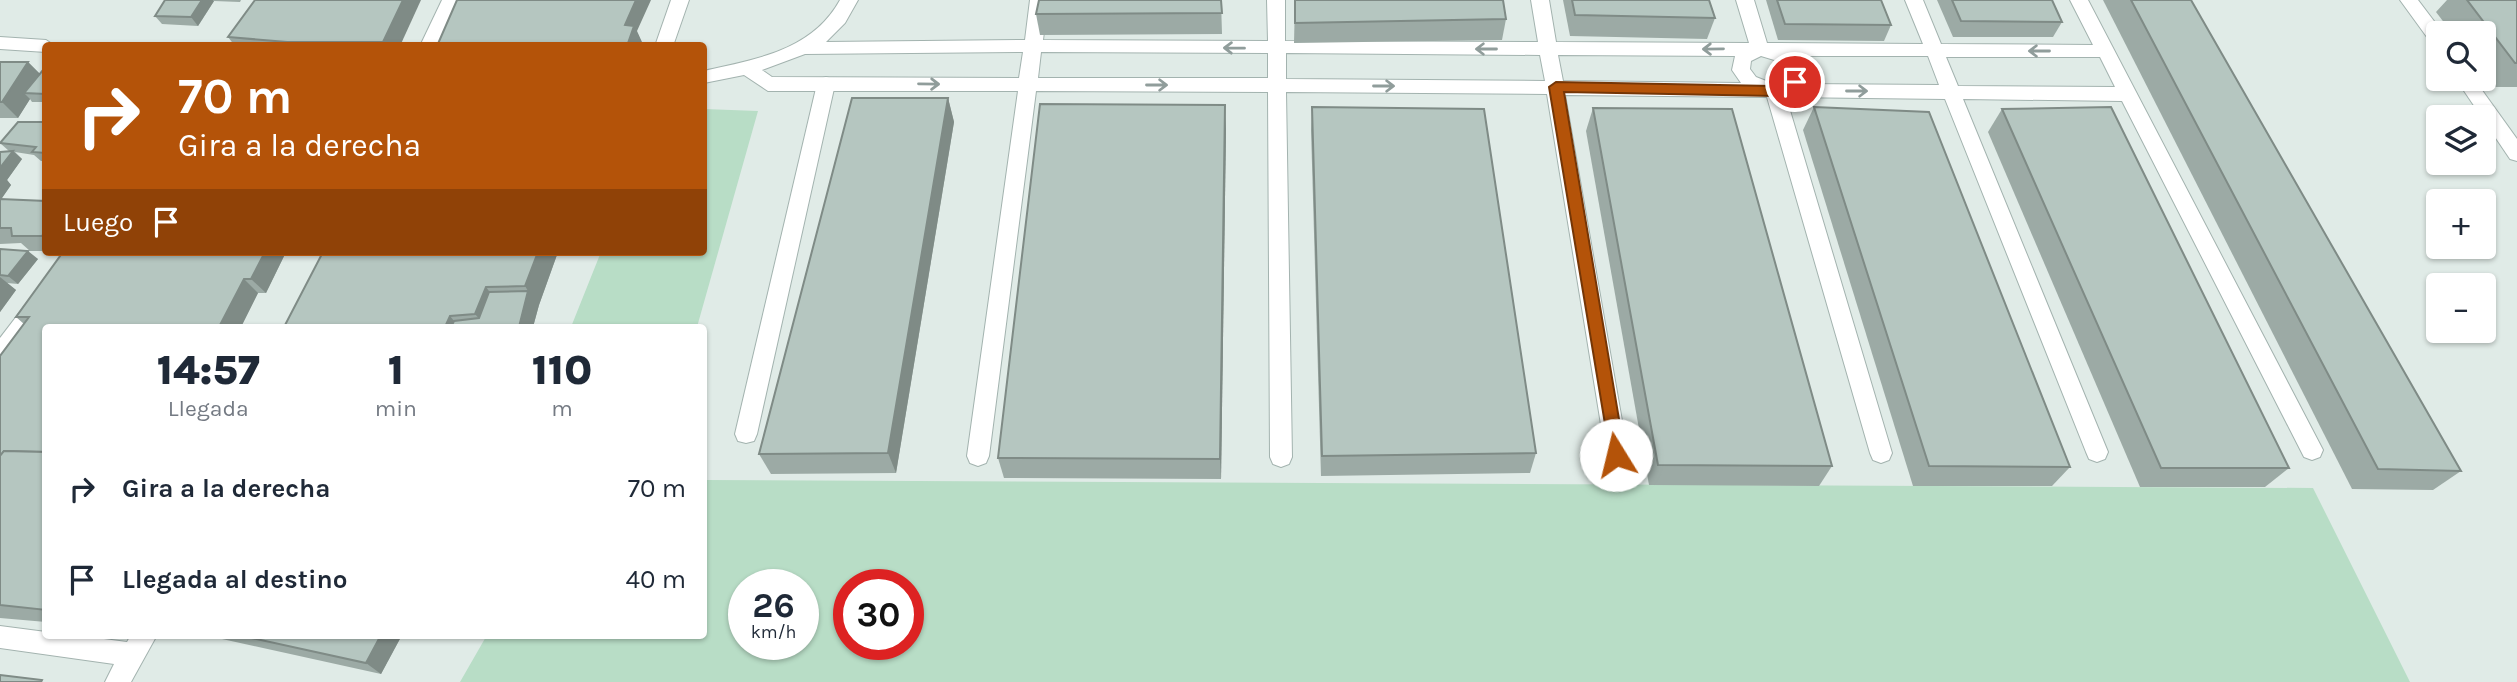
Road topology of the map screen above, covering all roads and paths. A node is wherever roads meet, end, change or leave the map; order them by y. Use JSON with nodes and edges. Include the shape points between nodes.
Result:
{"nodes":[{"id":1,"x":451,"y":0,"type":"edge"},
{"id":2,"x":680,"y":0,"type":"edge"},
{"id":3,"x":849,"y":0,"type":"edge"},
{"id":4,"x":1039,"y":0,"type":"edge"},
{"id":5,"x":1276,"y":0,"type":"edge"},
{"id":6,"x":1540,"y":0,"type":"edge"},
{"id":7,"x":1745,"y":0,"type":"edge"},
{"id":8,"x":1914,"y":0,"type":"edge"},
{"id":9,"x":2079,"y":0,"type":"edge"},
{"id":10,"x":2409,"y":0,"type":"edge"},
{"id":11,"x":2426,"y":23,"type":"edge"},
{"id":12,"x":431,"y":42,"type":"edge"},
{"id":13,"x":665,"y":42,"type":"edge"},
{"id":14,"x":0,"y":43,"type":"edge"},
{"id":15,"x":42,"y":46,"type":"edge"},
{"id":16,"x":1032,"y":46,"type":"junction"},
{"id":17,"x":854,"y":47,"type":"junction"},
{"id":18,"x":803,"y":48,"type":"junction"},
{"id":19,"x":1276,"y":48,"type":"junction"},
{"id":20,"x":1760,"y":48,"type":"junction"},
{"id":21,"x":1549,"y":50,"type":"junction"},
{"id":22,"x":1935,"y":51,"type":"junction"},
{"id":23,"x":2107,"y":51,"type":"junction"},
{"id":24,"x":747,"y":68,"type":"junction"},
{"id":25,"x":707,"y":76,"type":"edge"},
{"id":26,"x":835,"y":83,"type":"junction"},
{"id":27,"x":1028,"y":85,"type":"junction"},
{"id":28,"x":1277,"y":85,"type":"junction"},
{"id":29,"x":1556,"y":87,"type":"junction"},
{"id":30,"x":1775,"y":91,"type":"junction"},
{"id":31,"x":1951,"y":91,"type":"junction"},
{"id":32,"x":2473,"y":91,"type":"edge"},
{"id":33,"x":2128,"y":94,"type":"junction"},
{"id":34,"x":2517,"y":154,"type":"edge"},
{"id":35,"x":54,"y":282,"type":"edge"},
{"id":36,"x":0,"y":354,"type":"edge"},
{"id":37,"x":746,"y":434,"type":"dead end"},
{"id":38,"x":2312,"y":450,"type":"dead end"},
{"id":39,"x":2097,"y":452,"type":"dead end"},
{"id":40,"x":1881,"y":453,"type":"dead end"},
{"id":41,"x":1616,"y":455,"type":"dead end"},
{"id":42,"x":978,"y":456,"type":"dead end"},
{"id":43,"x":1280,"y":457,"type":"dead end"},
{"id":44,"x":0,"y":637,"type":"edge"},
{"id":45,"x":140,"y":645,"type":"edge"},
{"id":46,"x":117,"y":682,"type":"edge"}],
"edges":[{"from":1,"to":12,"type":"street"},
{"from":2,"to":13,"type":"street"},
{"from":3,"to":18,"type":"street","via":[[838,22]]},
{"from":4,"to":16,"type":"street"},
{"from":5,"to":19,"type":"street"},
{"from":6,"to":21,"type":"street"},
{"from":7,"to":20,"type":"street"},
{"from":8,"to":22,"type":"street"},
{"from":9,"to":23,"type":"street"},
{"from":10,"to":11,"type":"street"},
{"from":14,"to":15,"type":"street"},
{"from":16,"to":17,"type":"street"},
{"from":19,"to":16,"type":"street","one_way":true},
{"from":16,"to":27,"type":"street"},
{"from":17,"to":18,"type":"street"},
{"from":17,"to":26,"type":"street"},
{"from":18,"to":24,"type":"street"},
{"from":21,"to":19,"type":"street","one_way":true},
{"from":19,"to":28,"type":"street"},
{"from":20,"to":21,"type":"street","one_way":true},
{"from":20,"to":22,"type":"street"},
{"from":20,"to":30,"type":"street","via":[[1743,58],[1741,70],[1750,82]]},
{"from":20,"to":30,"type":"street","via":[[1787,58],[1797,69],[1795,82]]},
{"from":21,"to":29,"type":"street"},
{"from":23,"to":22,"type":"street","one_way":true},
{"from":22,"to":31,"type":"street"},
{"from":23,"to":33,"type":"street"},
{"from":24,"to":25,"type":"street"},
{"from":24,"to":26,"type":"street","via":[[768,84]]},
{"from":26,"to":27,"type":"street","one_way":true},
{"from":26,"to":37,"type":"street"},
{"from":27,"to":28,"type":"street","one_way":true},
{"from":27,"to":42,"type":"street"},
{"from":28,"to":29,"type":"street","one_way":true},
{"from":28,"to":43,"type":"street"},
{"from":29,"to":30,"type":"street"},
{"from":29,"to":41,"type":"street"},
{"from":30,"to":31,"type":"street","one_way":true},
{"from":30,"to":40,"type":"street"},
{"from":31,"to":33,"type":"street"},
{"from":31,"to":39,"type":"street"},
{"from":32,"to":34,"type":"street"},
{"from":33,"to":38,"type":"street"},
{"from":35,"to":36,"type":"street"},
{"from":44,"to":45,"type":"street"},
{"from":45,"to":46,"type":"street"}]}
